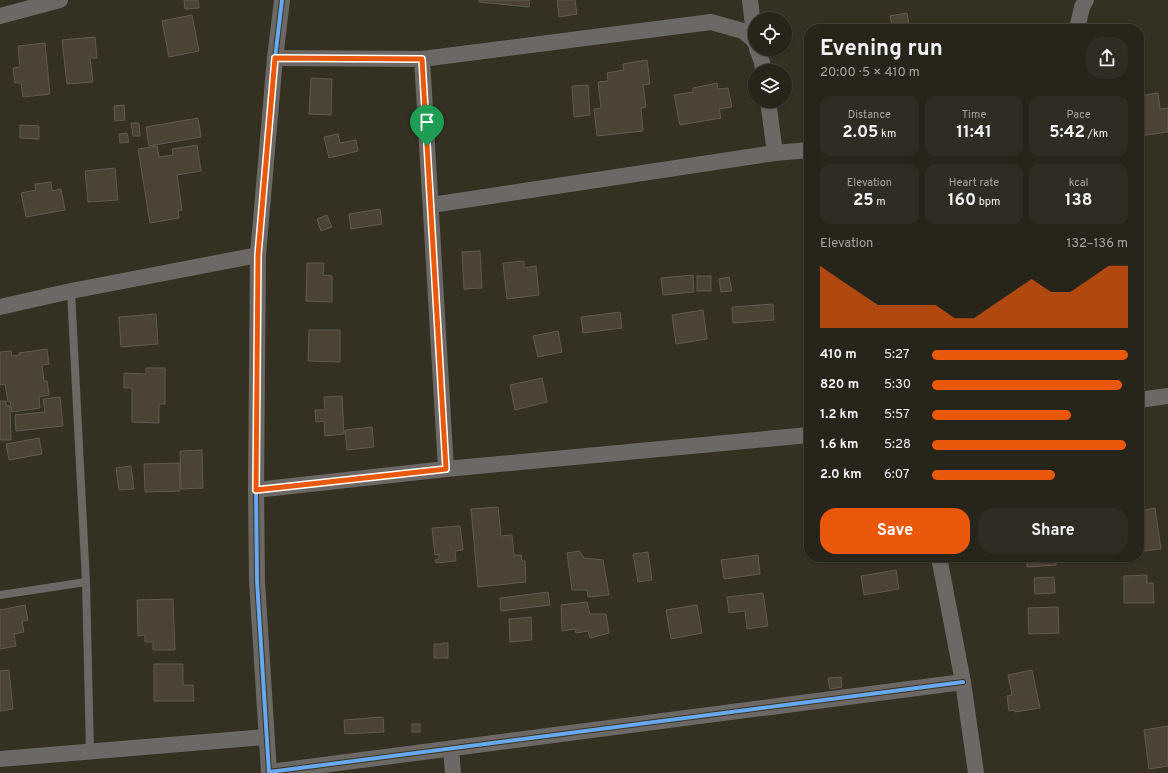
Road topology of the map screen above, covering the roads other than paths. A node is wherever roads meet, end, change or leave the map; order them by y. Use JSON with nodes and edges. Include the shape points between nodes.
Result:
{"nodes":[{"id":1,"x":60,"y":0,"type":"edge"},
{"id":2,"x":282,"y":0,"type":"edge"},
{"id":3,"x":750,"y":0,"type":"edge"},
{"id":4,"x":1086,"y":0,"type":"edge"},
{"id":5,"x":751,"y":12,"type":"edge"},
{"id":6,"x":0,"y":16,"type":"edge"},
{"id":7,"x":1078,"y":24,"type":"edge"},
{"id":8,"x":748,"y":36,"type":"edge"},
{"id":9,"x":275,"y":58,"type":"junction"},
{"id":10,"x":422,"y":59,"type":"junction"},
{"id":11,"x":769,"y":108,"type":"edge"},
{"id":12,"x":804,"y":150,"type":"edge"},
{"id":13,"x":775,"y":153,"type":"junction"},
{"id":14,"x":430,"y":205,"type":"junction"},
{"id":15,"x":258,"y":255,"type":"junction"},
{"id":16,"x":71,"y":291,"type":"junction"},
{"id":17,"x":0,"y":307,"type":"edge"},
{"id":18,"x":1168,"y":396,"type":"edge"},
{"id":19,"x":1144,"y":399,"type":"edge"},
{"id":20,"x":804,"y":436,"type":"edge"},
{"id":21,"x":446,"y":469,"type":"junction"},
{"id":22,"x":256,"y":490,"type":"junction"},
{"id":23,"x":940,"y":562,"type":"edge"},
{"id":24,"x":86,"y":582,"type":"junction"},
{"id":25,"x":0,"y":595,"type":"edge"},
{"id":26,"x":963,"y":682,"type":"junction"},
{"id":27,"x":266,"y":737,"type":"junction"},
{"id":28,"x":451,"y":749,"type":"junction"},
{"id":29,"x":90,"y":752,"type":"junction"},
{"id":30,"x":0,"y":759,"type":"edge"},
{"id":31,"x":269,"y":772,"type":"edge"},
{"id":32,"x":453,"y":773,"type":"edge"},
{"id":33,"x":976,"y":773,"type":"edge"}],
"edges":[{"from":1,"to":6,"type":"street"},
{"from":2,"to":9,"type":"street"},
{"from":3,"to":5,"type":"street"},
{"from":4,"to":7,"type":"street"},
{"from":8,"to":10,"type":"street","via":[[743,31],[711,22]]},
{"from":9,"to":10,"type":"street"},
{"from":9,"to":15,"type":"street"},
{"from":10,"to":14,"type":"street"},
{"from":11,"to":13,"type":"street"},
{"from":12,"to":13,"type":"street"},
{"from":13,"to":14,"type":"street"},
{"from":14,"to":21,"type":"street"},
{"from":15,"to":16,"type":"street"},
{"from":15,"to":22,"type":"street"},
{"from":16,"to":17,"type":"street"},
{"from":16,"to":24,"type":"lane"},
{"from":18,"to":19,"type":"street"},
{"from":20,"to":21,"type":"street"},
{"from":21,"to":22,"type":"street"},
{"from":22,"to":27,"type":"street","via":[[257,581]]},
{"from":23,"to":26,"type":"street"},
{"from":24,"to":25,"type":"lane"},
{"from":24,"to":29,"type":"lane"},
{"from":26,"to":28,"type":"street"},
{"from":26,"to":33,"type":"street"},
{"from":27,"to":29,"type":"street"},
{"from":27,"to":31,"type":"street"},
{"from":28,"to":31,"type":"street"},
{"from":28,"to":32,"type":"street"},
{"from":29,"to":30,"type":"street"}]}
